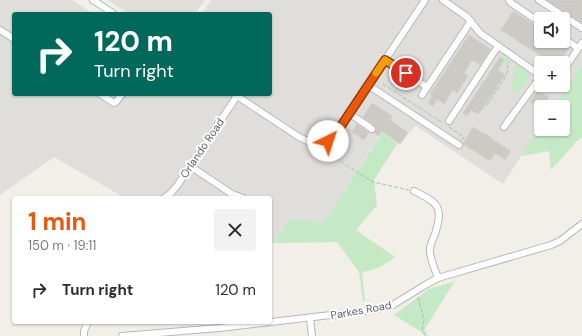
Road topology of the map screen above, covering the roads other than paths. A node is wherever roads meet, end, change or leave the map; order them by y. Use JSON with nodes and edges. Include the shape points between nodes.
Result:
{"nodes":[{"id":1,"x":93,"y":0,"type":"edge"},
{"id":2,"x":425,"y":0,"type":"edge"},
{"id":3,"x":443,"y":0,"type":"edge"},
{"id":4,"x":509,"y":0,"type":"edge"},
{"id":5,"x":539,"y":0,"type":"edge"},
{"id":6,"x":111,"y":12,"type":"edge"},
{"id":7,"x":534,"y":18,"type":"edge"},
{"id":8,"x":471,"y":22,"type":"junction"},
{"id":9,"x":582,"y":28,"type":"edge"},
{"id":10,"x":0,"y":30,"type":"edge"},
{"id":11,"x":12,"y":38,"type":"edge"},
{"id":12,"x":570,"y":43,"type":"edge"},
{"id":13,"x":582,"y":43,"type":"edge"},
{"id":14,"x":498,"y":46,"type":"junction"},
{"id":15,"x":578,"y":48,"type":"junction"},
{"id":16,"x":385,"y":60,"type":"junction"},
{"id":17,"x":570,"y":60,"type":"edge"},
{"id":18,"x":534,"y":72,"type":"edge"},
{"id":19,"x":368,"y":85,"type":"junction"},
{"id":20,"x":534,"y":86,"type":"edge"},
{"id":21,"x":427,"y":87,"type":"junction"},
{"id":22,"x":422,"y":95,"type":"dead end"},
{"id":23,"x":103,"y":96,"type":"edge"},
{"id":24,"x":120,"y":96,"type":"edge"},
{"id":25,"x":234,"y":96,"type":"edge"},
{"id":26,"x":236,"y":96,"type":"edge"},
{"id":27,"x":350,"y":113,"type":"junction"},
{"id":28,"x":449,"y":121,"type":"dead end"},
{"id":29,"x":504,"y":126,"type":"dead end"},
{"id":30,"x":372,"y":129,"type":"dead end"},
{"id":31,"x":460,"y":144,"type":"road end"},
{"id":32,"x":190,"y":166,"type":"junction"},
{"id":33,"x":414,"y":191,"type":"road end"},
{"id":34,"x":167,"y":196,"type":"edge"},
{"id":35,"x":238,"y":196,"type":"edge"},
{"id":36,"x":582,"y":224,"type":"edge"},
{"id":37,"x":438,"y":278,"type":"junction"},
{"id":38,"x":310,"y":318,"type":"junction"},
{"id":39,"x":87,"y":324,"type":"edge"},
{"id":40,"x":271,"y":324,"type":"edge"},
{"id":41,"x":272,"y":324,"type":"edge"},
{"id":42,"x":84,"y":336,"type":"edge"},
{"id":43,"x":122,"y":336,"type":"edge"},
{"id":44,"x":312,"y":336,"type":"edge"}],
"edges":[{"from":1,"to":6,"type":"street"},
{"from":2,"to":16,"type":"street"},
{"from":3,"to":8,"type":"street"},
{"from":4,"to":7,"type":"street"},
{"from":5,"to":9,"type":"street"},
{"from":8,"to":14,"type":"street","via":[[480,33]]},
{"from":8,"to":21,"type":"street"},
{"from":10,"to":11,"type":"street"},
{"from":12,"to":15,"type":"street"},
{"from":13,"to":15,"type":"street"},
{"from":14,"to":18,"type":"street"},
{"from":14,"to":28,"type":"street"},
{"from":15,"to":17,"type":"street"},
{"from":16,"to":19,"type":"street"},
{"from":16,"to":21,"type":"street"},
{"from":19,"to":27,"type":"street"},
{"from":19,"to":31,"type":"street"},
{"from":20,"to":29,"type":"street"},
{"from":21,"to":22,"type":"street"},
{"from":23,"to":24,"type":"street","via":[[114,103]]},
{"from":25,"to":32,"type":"street","name":"Orlando Road"},
{"from":26,"to":27,"type":"street","via":[[299,138],[316,144],[322,144],[335,135]]},
{"from":27,"to":30,"type":"street"},
{"from":32,"to":34,"type":"street","name":"Orlando Road"},
{"from":32,"to":35,"type":"street"},
{"from":33,"to":37,"type":"street","via":[[429,199],[439,211],[440,220],[430,248]]},
{"from":36,"to":37,"type":"street","name":"Parkes Road","via":[[551,245]]},
{"from":37,"to":38,"type":"street","name":"Parkes Road","via":[[391,306]]},
{"from":38,"to":41,"type":"street","name":"Parkes Road"},
{"from":38,"to":44,"type":"street"},
{"from":39,"to":42,"type":"street"},
{"from":40,"to":43,"type":"street","name":"Parkes Road","via":[[219,332]]}]}
